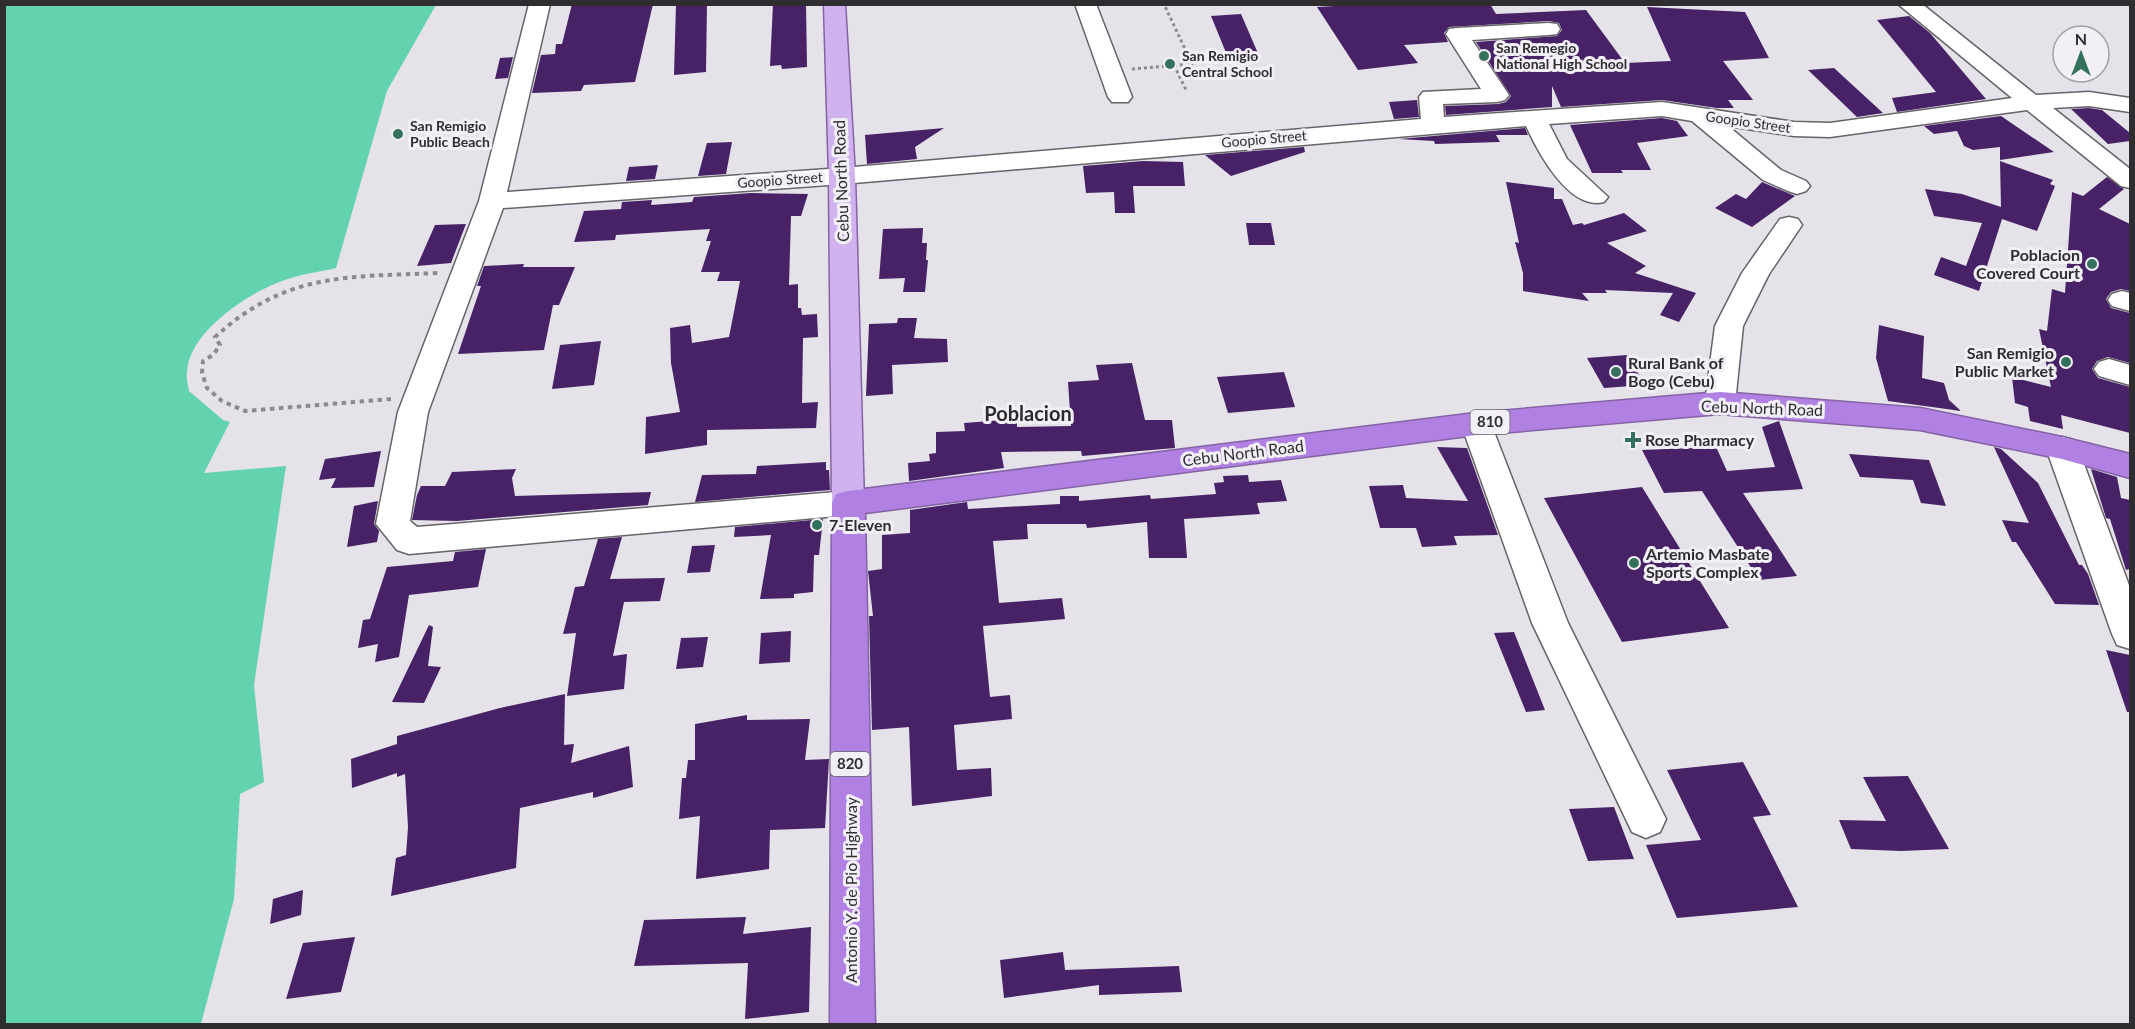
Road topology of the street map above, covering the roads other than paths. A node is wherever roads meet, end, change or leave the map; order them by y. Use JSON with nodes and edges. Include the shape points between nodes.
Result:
{"nodes":[{"id":1,"x":540,"y":4,"type":"edge"},
{"id":2,"x":834,"y":4,"type":"edge"},
{"id":3,"x":1085,"y":4,"type":"edge"},
{"id":4,"x":1908,"y":4,"type":"edge"},
{"id":5,"x":1549,"y":29,"type":"dead end"},
{"id":6,"x":1120,"y":97,"type":"dead end"},
{"id":7,"x":2034,"y":102,"type":"junction"},
{"id":8,"x":2130,"y":105,"type":"edge"},
{"id":9,"x":1700,"y":115,"type":"junction"},
{"id":10,"x":1534,"y":118,"type":"junction"},
{"id":11,"x":1433,"y":125,"type":"junction"},
{"id":12,"x":2104,"y":159,"type":"junction"},
{"id":13,"x":2130,"y":159,"type":"edge"},
{"id":14,"x":842,"y":176,"type":"junction"},
{"id":15,"x":2130,"y":181,"type":"edge"},
{"id":16,"x":1797,"y":186,"type":"dead end"},
{"id":17,"x":1595,"y":197,"type":"dead end"},
{"id":18,"x":492,"y":201,"type":"junction"},
{"id":19,"x":1789,"y":225,"type":"dead end"},
{"id":20,"x":1720,"y":403,"type":"junction"},
{"id":21,"x":1476,"y":424,"type":"junction"},
{"id":22,"x":2062,"y":448,"type":"junction"},
{"id":23,"x":2130,"y":466,"type":"edge"},
{"id":24,"x":848,"y":503,"type":"junction"},
{"id":25,"x":2130,"y":634,"type":"edge"},
{"id":26,"x":1646,"y":819,"type":"dead end"},
{"id":27,"x":852,"y":1024,"type":"edge"}],
"edges":[{"from":1,"to":18,"type":"street"},
{"from":2,"to":14,"type":"main road","name":"Cebu North Road"},
{"from":3,"to":6,"type":"street"},
{"from":4,"to":7,"type":"street"},
{"from":5,"to":11,"type":"street","via":[[1457,34],[1497,95],[1431,97]]},
{"from":7,"to":8,"type":"street","name":"Goopio Street","via":[[2089,99]]},
{"from":7,"to":9,"type":"street","name":"Goopio Street","via":[[1830,130],[1794,129]]},
{"from":7,"to":12,"type":"street"},
{"from":9,"to":10,"type":"street","name":"Goopio Street","via":[[1662,109]]},
{"from":9,"to":16,"type":"street","via":[[1772,175]]},
{"from":10,"to":11,"type":"street","name":"Goopio Street"},
{"from":10,"to":17,"type":"street","via":[[1559,167]]},
{"from":11,"to":14,"type":"street","name":"Goopio Street"},
{"from":12,"to":13,"type":"street"},
{"from":12,"to":15,"type":"street"},
{"from":14,"to":18,"type":"street","name":"Goopio Street"},
{"from":14,"to":24,"type":"main road","name":"Cebu North Road"},
{"from":18,"to":24,"type":"street","via":[[413,412],[393,524],[409,541]]},
{"from":19,"to":20,"type":"street","via":[[1756,273],[1729,326]]},
{"from":20,"to":21,"type":"highway","name":"Cebu North Road","number":"810"},
{"from":20,"to":22,"type":"highway","name":"Cebu North Road","number":"810","via":[[1920,419]]},
{"from":21,"to":24,"type":"highway","name":"Cebu North Road","number":"810"},
{"from":21,"to":26,"type":"street","via":[[1550,623]]},
{"from":22,"to":23,"type":"highway","name":"Cebu North Road","number":"810"},
{"from":22,"to":25,"type":"street"},
{"from":24,"to":27,"type":"highway","name":"Antonio Y. de Pio Highway","number":"820"}]}
